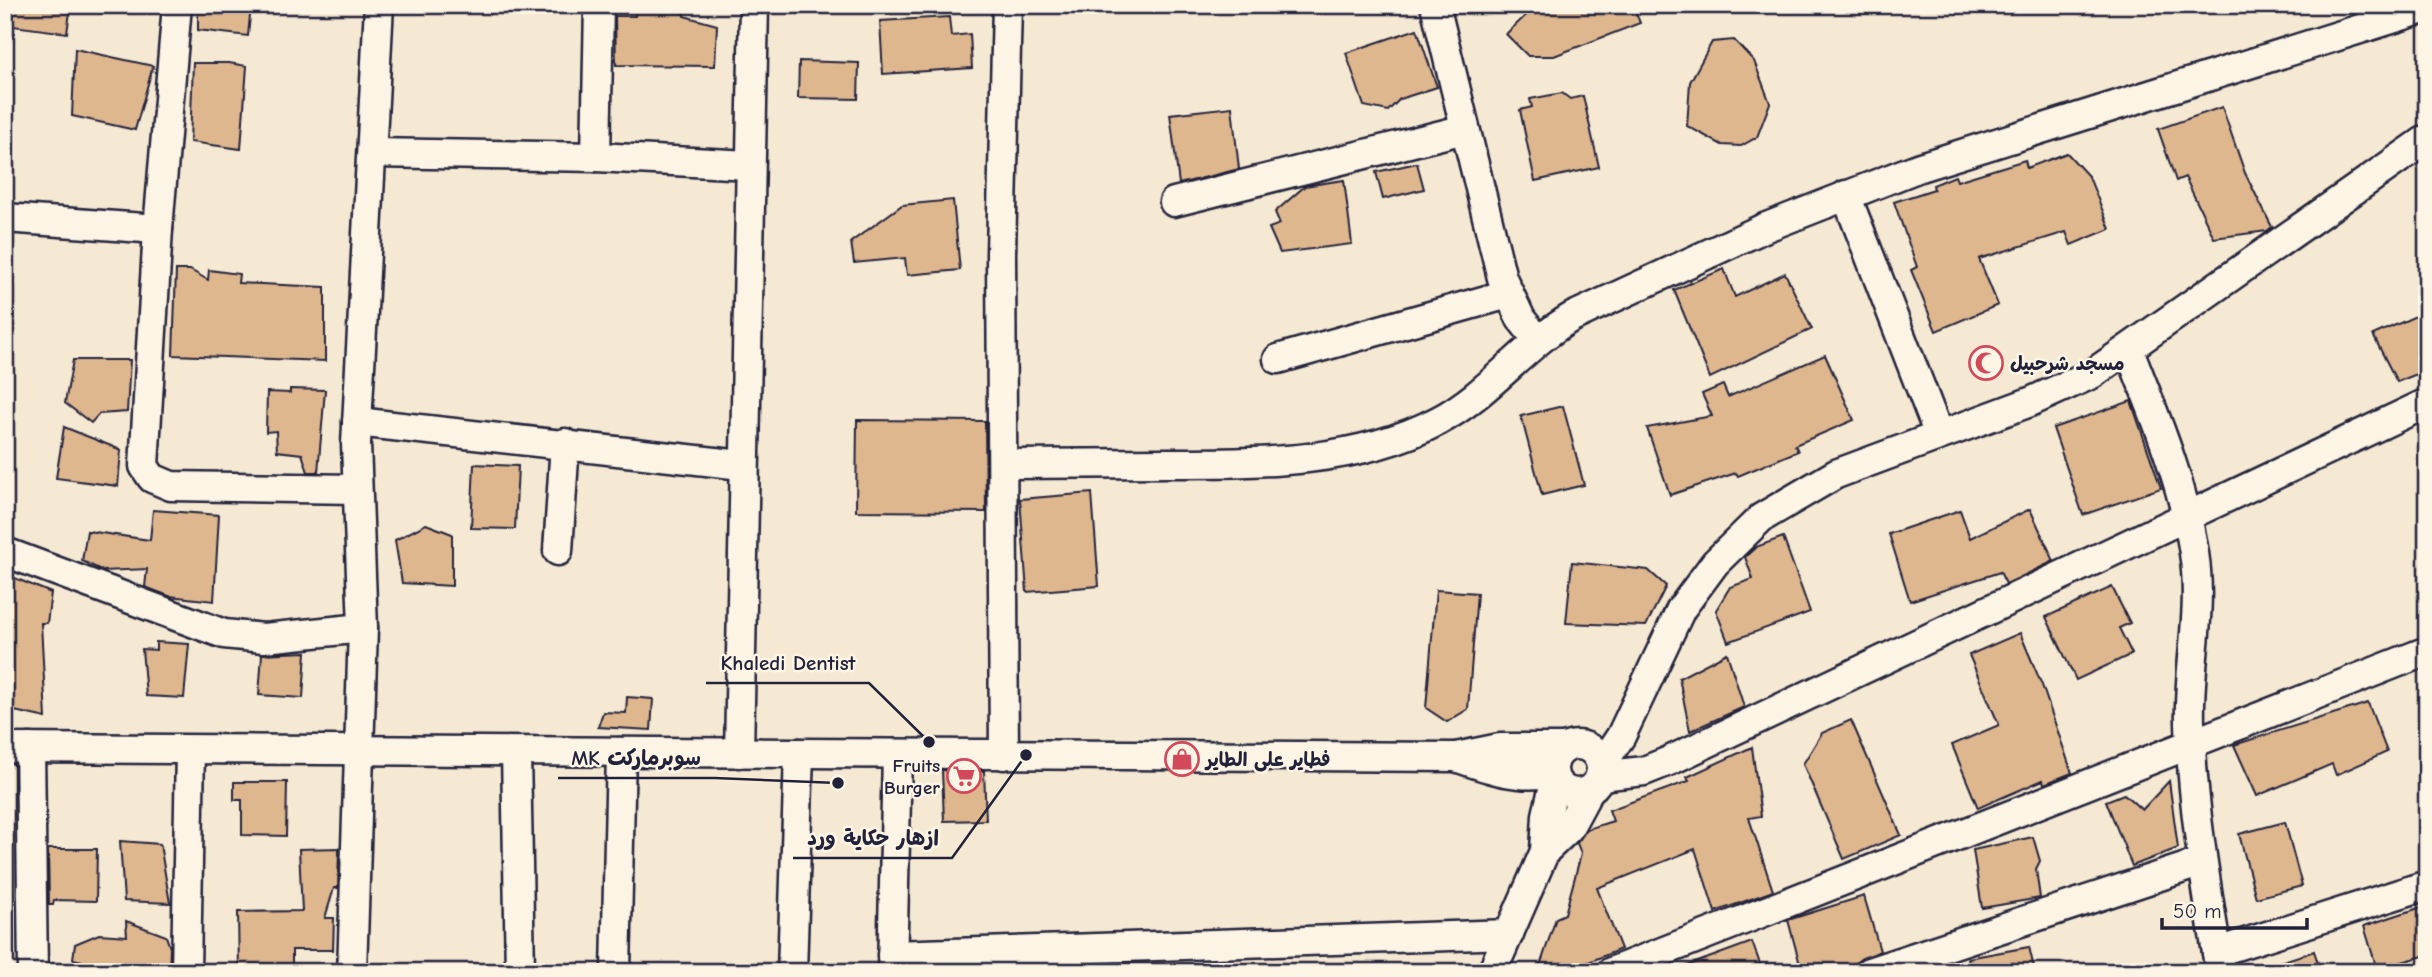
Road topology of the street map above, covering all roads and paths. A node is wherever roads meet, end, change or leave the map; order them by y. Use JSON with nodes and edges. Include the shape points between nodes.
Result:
{"nodes":[{"id":1,"x":177,"y":5,"type":"edge"},
{"id":2,"x":379,"y":5,"type":"edge"},
{"id":3,"x":598,"y":5,"type":"edge"},
{"id":4,"x":754,"y":5,"type":"edge"},
{"id":5,"x":1007,"y":5,"type":"edge"},
{"id":6,"x":1435,"y":5,"type":"edge"},
{"id":7,"x":2427,"y":8,"type":"edge"},
{"id":8,"x":1465,"y":129,"type":"junction"},
{"id":9,"x":2427,"y":139,"type":"edge"},
{"id":10,"x":372,"y":153,"type":"junction"},
{"id":11,"x":596,"y":157,"type":"junction"},
{"id":12,"x":750,"y":165,"type":"junction"},
{"id":13,"x":1846,"y":195,"type":"junction"},
{"id":14,"x":1174,"y":202,"type":"dead end"},
{"id":15,"x":5,"y":218,"type":"edge"},
{"id":16,"x":158,"y":229,"type":"junction"},
{"id":17,"x":1508,"y":294,"type":"junction"},
{"id":18,"x":1537,"y":339,"type":"junction"},
{"id":19,"x":2129,"y":350,"type":"junction"},
{"id":20,"x":1278,"y":359,"type":"dead end"},
{"id":21,"x":2427,"y":403,"type":"edge"},
{"id":22,"x":357,"y":422,"type":"junction"},
{"id":23,"x":1939,"y":435,"type":"junction"},
{"id":24,"x":565,"y":443,"type":"junction"},
{"id":25,"x":1003,"y":464,"type":"junction"},
{"id":26,"x":742,"y":465,"type":"junction"},
{"id":27,"x":356,"y":489,"type":"junction"},
{"id":28,"x":2186,"y":514,"type":"junction"},
{"id":29,"x":558,"y":551,"type":"dead end"},
{"id":30,"x":5,"y":552,"type":"edge"},
{"id":31,"x":363,"y":628,"type":"junction"},
{"id":32,"x":2427,"y":652,"type":"edge"},
{"id":33,"x":1637,"y":704,"type":"junction"},
{"id":34,"x":2191,"y":746,"type":"junction"},
{"id":35,"x":18,"y":748,"type":"edge"},
{"id":36,"x":190,"y":750,"type":"junction"},
{"id":37,"x":358,"y":750,"type":"junction"},
{"id":38,"x":516,"y":752,"type":"junction"},
{"id":39,"x":621,"y":752,"type":"junction"},
{"id":40,"x":738,"y":753,"type":"junction"},
{"id":41,"x":799,"y":753,"type":"junction"},
{"id":42,"x":897,"y":754,"type":"junction"},
{"id":43,"x":1004,"y":754,"type":"junction"},
{"id":44,"x":1564,"y":761,"type":"junction"},
{"id":45,"x":1597,"y":778,"type":"junction"},
{"id":46,"x":1545,"y":851,"type":"junction"},
{"id":47,"x":2202,"y":862,"type":"junction"},
{"id":48,"x":2427,"y":885,"type":"edge"},
{"id":49,"x":1509,"y":934,"type":"junction"},
{"id":50,"x":2219,"y":962,"type":"edge"},
{"id":51,"x":892,"y":963,"type":"edge"},
{"id":52,"x":33,"y":972,"type":"edge"},
{"id":53,"x":186,"y":972,"type":"edge"},
{"id":54,"x":352,"y":972,"type":"edge"},
{"id":55,"x":520,"y":972,"type":"edge"},
{"id":56,"x":616,"y":972,"type":"edge"},
{"id":57,"x":792,"y":972,"type":"edge"},
{"id":58,"x":1492,"y":972,"type":"edge"},
{"id":59,"x":1611,"y":972,"type":"edge"},
{"id":60,"x":1869,"y":972,"type":"edge"}],
"edges":[{"from":1,"to":16,"type":"street"},
{"from":2,"to":10,"type":"street"},
{"from":3,"to":11,"type":"street"},
{"from":4,"to":12,"type":"street"},
{"from":5,"to":25,"type":"street","via":[[1001,253]]},
{"from":6,"to":8,"type":"street"},
{"from":7,"to":13,"type":"street","via":[[1961,153]]},
{"from":8,"to":14,"type":"street"},
{"from":8,"to":17,"type":"street"},
{"from":9,"to":19,"type":"street"},
{"from":10,"to":11,"type":"street"},
{"from":10,"to":22,"type":"street"},
{"from":11,"to":12,"type":"street"},
{"from":12,"to":26,"type":"street"},
{"from":13,"to":18,"type":"street","via":[[1572,317]]},
{"from":13,"to":23,"type":"street"},
{"from":15,"to":16,"type":"street"},
{"from":16,"to":27,"type":"street","via":[[144,440],[147,472],[161,483],[178,486]]},
{"from":17,"to":18,"type":"street"},
{"from":17,"to":20,"type":"street"},
{"from":18,"to":25,"type":"street","via":[[1485,388],[1440,419],[1394,440],[1350,452],[1261,461]]},
{"from":19,"to":23,"type":"street","via":[[2077,382]]},
{"from":19,"to":28,"type":"street","via":[[2170,454]]},
{"from":21,"to":28,"type":"street"},
{"from":22,"to":24,"type":"street"},
{"from":22,"to":27,"type":"street"},
{"from":23,"to":33,"type":"street","via":[[1818,483],[1738,538],[1681,609]]},
{"from":24,"to":26,"type":"street"},
{"from":24,"to":29,"type":"street"},
{"from":25,"to":43,"type":"street"},
{"from":26,"to":40,"type":"street"},
{"from":27,"to":31,"type":"street"},
{"from":28,"to":34,"type":"street","via":[[2197,585]]},
{"from":28,"to":45,"type":"street","via":[[1669,761],[1644,771]]},
{"from":30,"to":31,"type":"street","via":[[224,634],[264,638]]},
{"from":31,"to":37,"type":"street"},
{"from":32,"to":34,"type":"street"},
{"from":33,"to":44,"type":"street"},
{"from":33,"to":45,"type":"street"},
{"from":34,"to":47,"type":"street"},
{"from":34,"to":59,"type":"street"},
{"from":35,"to":36,"type":"street"},
{"from":35,"to":52,"type":"street"},
{"from":36,"to":37,"type":"street"},
{"from":36,"to":53,"type":"street"},
{"from":37,"to":38,"type":"street"},
{"from":37,"to":54,"type":"street"},
{"from":38,"to":39,"type":"street"},
{"from":38,"to":55,"type":"street"},
{"from":39,"to":40,"type":"street"},
{"from":39,"to":56,"type":"street"},
{"from":40,"to":41,"type":"street"},
{"from":41,"to":42,"type":"street"},
{"from":41,"to":57,"type":"street"},
{"from":42,"to":43,"type":"street"},
{"from":42,"to":51,"type":"street"},
{"from":43,"to":44,"type":"street","via":[[1456,757],[1507,772],[1539,774]]},
{"from":44,"to":45,"type":"street","via":[[1592,750]]},
{"from":44,"to":45,"type":"street","via":[[1570,792]]},
{"from":44,"to":46,"type":"street","via":[[1547,815]]},
{"from":45,"to":46,"type":"street","via":[[1568,829]]},
{"from":46,"to":49,"type":"street"},
{"from":47,"to":50,"type":"street"},
{"from":47,"to":60,"type":"street"},
{"from":48,"to":50,"type":"street"},
{"from":49,"to":51,"type":"street"},
{"from":49,"to":58,"type":"street"}]}
